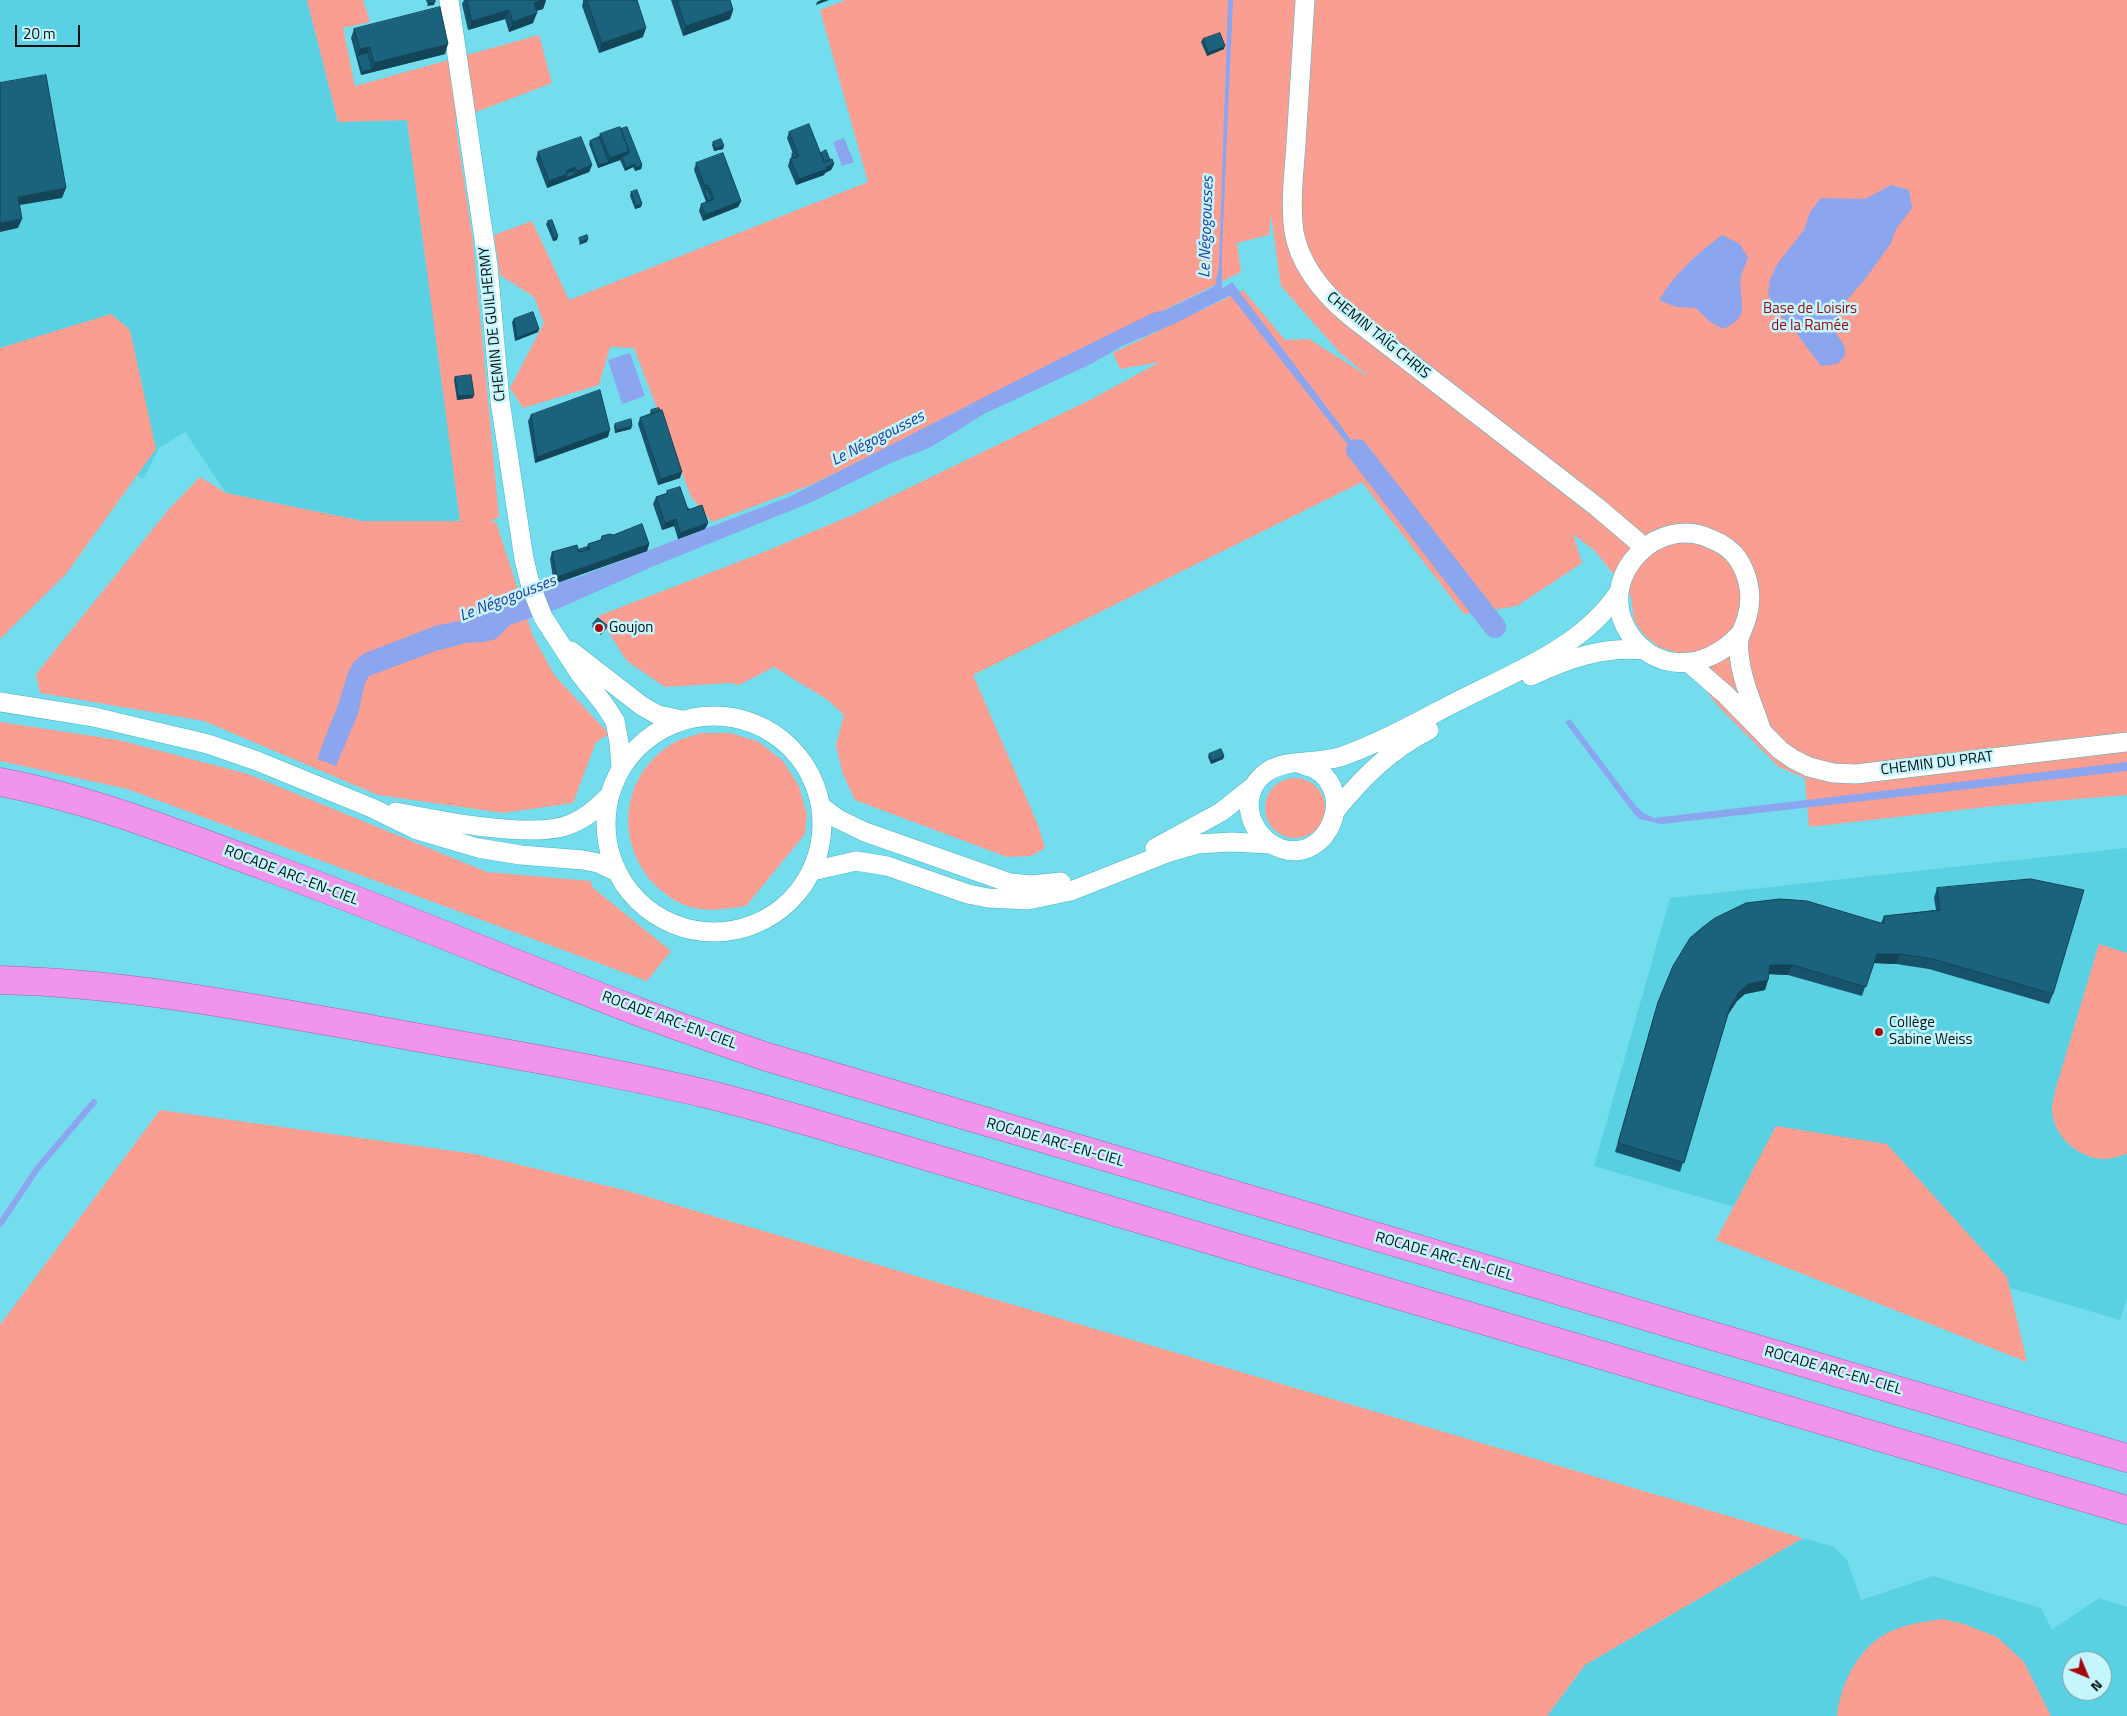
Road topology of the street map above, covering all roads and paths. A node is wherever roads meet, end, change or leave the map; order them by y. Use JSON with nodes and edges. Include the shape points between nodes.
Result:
{"nodes":[{"id":1,"x":450,"y":0,"type":"edge"},
{"id":2,"x":1305,"y":0,"type":"edge"},
{"id":3,"x":1644,"y":547,"type":"junction"},
{"id":4,"x":1619,"y":592,"type":"junction"},
{"id":5,"x":1738,"y":636,"type":"junction"},
{"id":6,"x":559,"y":641,"type":"junction"},
{"id":7,"x":1644,"y":650,"type":"junction"},
{"id":8,"x":1688,"y":663,"type":"junction"},
{"id":9,"x":1528,"y":672,"type":"junction"},
{"id":10,"x":0,"y":702,"type":"edge"},
{"id":11,"x":682,"y":720,"type":"junction"},
{"id":12,"x":1761,"y":729,"type":"junction"},
{"id":13,"x":2127,"y":742,"type":"edge"},
{"id":14,"x":1301,"y":764,"type":"junction"},
{"id":15,"x":621,"y":767,"type":"junction"},
{"id":16,"x":0,"y":782,"type":"edge"},
{"id":17,"x":1254,"y":786,"type":"junction"},
{"id":18,"x":608,"y":797,"type":"junction"},
{"id":19,"x":822,"y":807,"type":"junction"},
{"id":20,"x":372,"y":808,"type":"junction"},
{"id":21,"x":1336,"y":810,"type":"junction"},
{"id":22,"x":1270,"y":844,"type":"junction"},
{"id":23,"x":615,"y":870,"type":"junction"},
{"id":24,"x":812,"y":871,"type":"junction"},
{"id":25,"x":0,"y":980,"type":"edge"},
{"id":26,"x":2127,"y":1458,"type":"edge"},
{"id":27,"x":2127,"y":1510,"type":"edge"}],
"edges":[{"from":1,"to":6,"type":"street","name":"CHEMIN DE GUILHERMY","via":[[488,266],[500,401],[524,559],[543,617]]},
{"from":2,"to":3,"type":"street","name":"CHEMIN TAÏG CHRIS","via":[[1293,197],[1294,232],[1311,272],[1323,291],[1350,316]]},
{"from":3,"to":4,"type":"street","via":[[1623,574]]},
{"from":3,"to":5,"type":"street","via":[[1662,536],[1683,532],[1703,535],[1727,548],[1737,558],[1747,577],[1750,597],[1747,618]]},
{"from":4,"to":7,"type":"street","via":[[1624,624]]},
{"from":4,"to":9,"type":"street","via":[[1608,610],[1583,632]]},
{"from":5,"to":8,"type":"street","via":[[1716,655]]},
{"from":5,"to":12,"type":"street","name":"CHEMIN DU PRAT","via":[[1742,673]]},
{"from":6,"to":11,"type":"street","name":"CHEMIN DE GUILHERMY","via":[[642,706],[658,715]]},
{"from":6,"to":15,"type":"street","name":"CHEMIN DE GUILHERMY","via":[[615,721]]},
{"from":7,"to":8,"type":"street","via":[[1673,663]]},
{"from":7,"to":9,"type":"street","via":[[1607,650]]},
{"from":8,"to":12,"type":"street","name":"CHEMIN DU PRAT"},
{"from":9,"to":14,"type":"street","via":[[1345,755]]},
{"from":9,"to":21,"type":"street","via":[[1408,740],[1363,778]]},
{"from":10,"to":20,"type":"street","via":[[94,717],[208,744]]},
{"from":11,"to":15,"type":"street","via":[[658,730],[637,747]]},
{"from":11,"to":19,"type":"street","via":[[708,715],[735,717],[760,725],[783,739],[801,758]]},
{"from":12,"to":13,"type":"street","name":"CHEMIN DU PRAT","via":[[1793,759],[1833,773],[1856,774]]},
{"from":14,"to":17,"type":"street","via":[[1274,767]]},
{"from":14,"to":21,"type":"street","via":[[1316,770],[1327,780],[1334,794]]},
{"from":15,"to":18,"type":"street"},
{"from":16,"to":26,"type":"highway","name":"ROCADE ARC-EN-CIEL","via":[[44,790],[191,839],[328,889],[642,1013],[767,1057]]},
{"from":17,"to":19,"type":"street","via":[[1221,812],[1160,846],[1080,876],[1032,886],[1010,882],[865,832]]},
{"from":17,"to":22,"type":"street","via":[[1249,802],[1250,819]]},
{"from":18,"to":20,"type":"street","via":[[588,815],[570,825],[552,829],[498,828]]},
{"from":18,"to":23,"type":"street","via":[[607,847]]},
{"from":19,"to":24,"type":"street","via":[[820,846]]},
{"from":20,"to":23,"type":"street","via":[[417,830],[478,848],[583,860]]},
{"from":21,"to":22,"type":"street","via":[[1325,836],[1313,845],[1299,850],[1284,850]]},
{"from":22,"to":24,"type":"street","via":[[1198,844],[1071,891],[1028,900],[968,894],[887,866],[861,862]]},
{"from":23,"to":24,"type":"street","via":[[631,895],[654,915],[680,928],[709,933],[739,930],[767,919],[793,899]]},
{"from":25,"to":27,"type":"highway","via":[[131,989],[271,1011],[569,1065],[711,1095]]}]}
